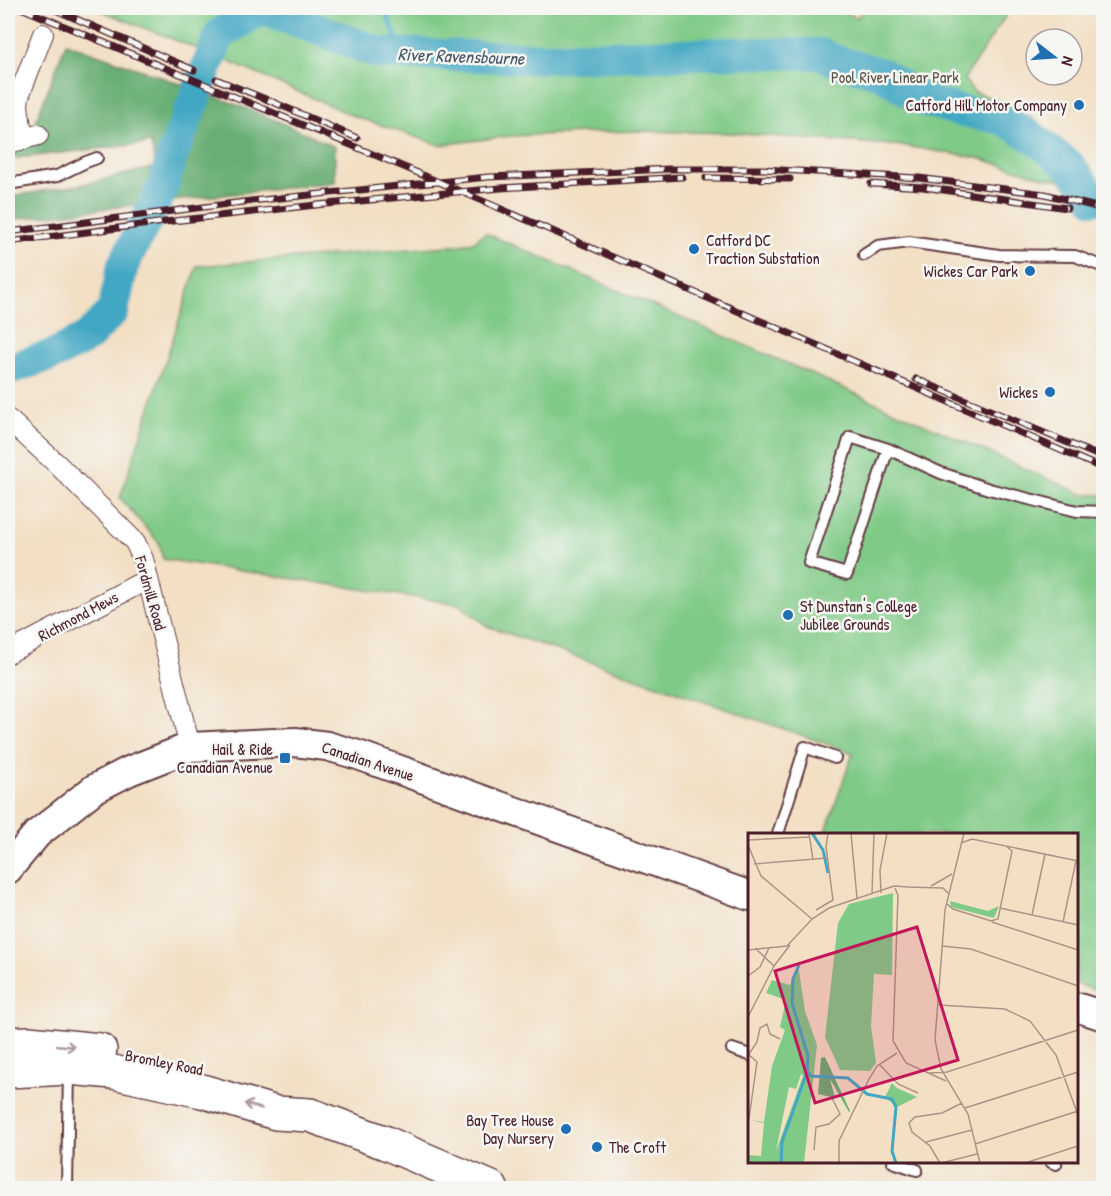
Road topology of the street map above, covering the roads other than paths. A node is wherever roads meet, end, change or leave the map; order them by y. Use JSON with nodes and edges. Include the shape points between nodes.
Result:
{"nodes":[{"id":1,"x":43,"y":34,"type":"dead end"},
{"id":2,"x":23,"y":139,"type":"edge"},
{"id":3,"x":97,"y":158,"type":"dead end"},
{"id":4,"x":8,"y":184,"type":"edge"},
{"id":5,"x":864,"y":255,"type":"dead end"},
{"id":6,"x":1104,"y":267,"type":"edge"},
{"id":7,"x":8,"y":419,"type":"edge"},
{"id":8,"x":888,"y":449,"type":"junction"},
{"id":9,"x":1104,"y":512,"type":"edge"},
{"id":10,"x":148,"y":579,"type":"junction"},
{"id":11,"x":8,"y":653,"type":"edge"},
{"id":12,"x":190,"y":747,"type":"junction"},
{"id":13,"x":835,"y":758,"type":"dead end"},
{"id":14,"x":778,"y":833,"type":"edge"},
{"id":15,"x":8,"y":869,"type":"edge"},
{"id":16,"x":748,"y":895,"type":"edge"},
{"id":17,"x":1078,"y":1007,"type":"edge"},
{"id":18,"x":1104,"y":1016,"type":"edge"},
{"id":19,"x":8,"y":1044,"type":"edge"},
{"id":20,"x":732,"y":1049,"type":"dead end"},
{"id":21,"x":748,"y":1054,"type":"edge"},
{"id":22,"x":69,"y":1068,"type":"junction"},
{"id":23,"x":8,"y":1071,"type":"edge"},
{"id":24,"x":310,"y":1115,"type":"junction"},
{"id":25,"x":898,"y":1163,"type":"edge"},
{"id":26,"x":917,"y":1170,"type":"dead end"},
{"id":27,"x":460,"y":1182,"type":"edge"},
{"id":28,"x":67,"y":1188,"type":"edge"},
{"id":29,"x":491,"y":1188,"type":"edge"}],
"edges":[{"from":1,"to":2,"type":"street","via":[[19,96]]},
{"from":3,"to":4,"type":"lane","via":[[57,176]]},
{"from":5,"to":6,"type":"lane","via":[[878,246],[909,242],[999,255],[1075,256]]},
{"from":7,"to":10,"type":"street","name":"Fordmill Road","via":[[135,542]]},
{"from":8,"to":8,"type":"lane","via":[[850,437],[809,563],[847,574]]},
{"from":8,"to":9,"type":"lane","via":[[989,489],[1077,511]]},
{"from":10,"to":11,"type":"street","name":"Richmond Mews"},
{"from":10,"to":12,"type":"street","name":"Fordmill Road"},
{"from":12,"to":15,"type":"street","name":"Canadian Avenue","via":[[94,789],[37,834]]},
{"from":12,"to":16,"type":"street","name":"Canadian Avenue","via":[[295,742],[327,746]]},
{"from":13,"to":14,"type":"lane","via":[[805,747]]},
{"from":17,"to":18,"type":"street"},
{"from":19,"to":24,"type":"highway","name":"Bromley Road","one_way":true,"via":[[146,1056],[203,1069],[284,1093]]},
{"from":20,"to":21,"type":"lane"},
{"from":22,"to":23,"type":"highway","name":"Bromley Road"},
{"from":24,"to":22,"type":"highway","name":"Bromley Road","one_way":true,"via":[[276,1113],[113,1071]]},
{"from":22,"to":28,"type":"lane"},
{"from":24,"to":27,"type":"highway","name":"Bromley Road","via":[[386,1143]]},
{"from":25,"to":26,"type":"lane"},
{"from":27,"to":29,"type":"highway","name":"Bromley Road"}]}
